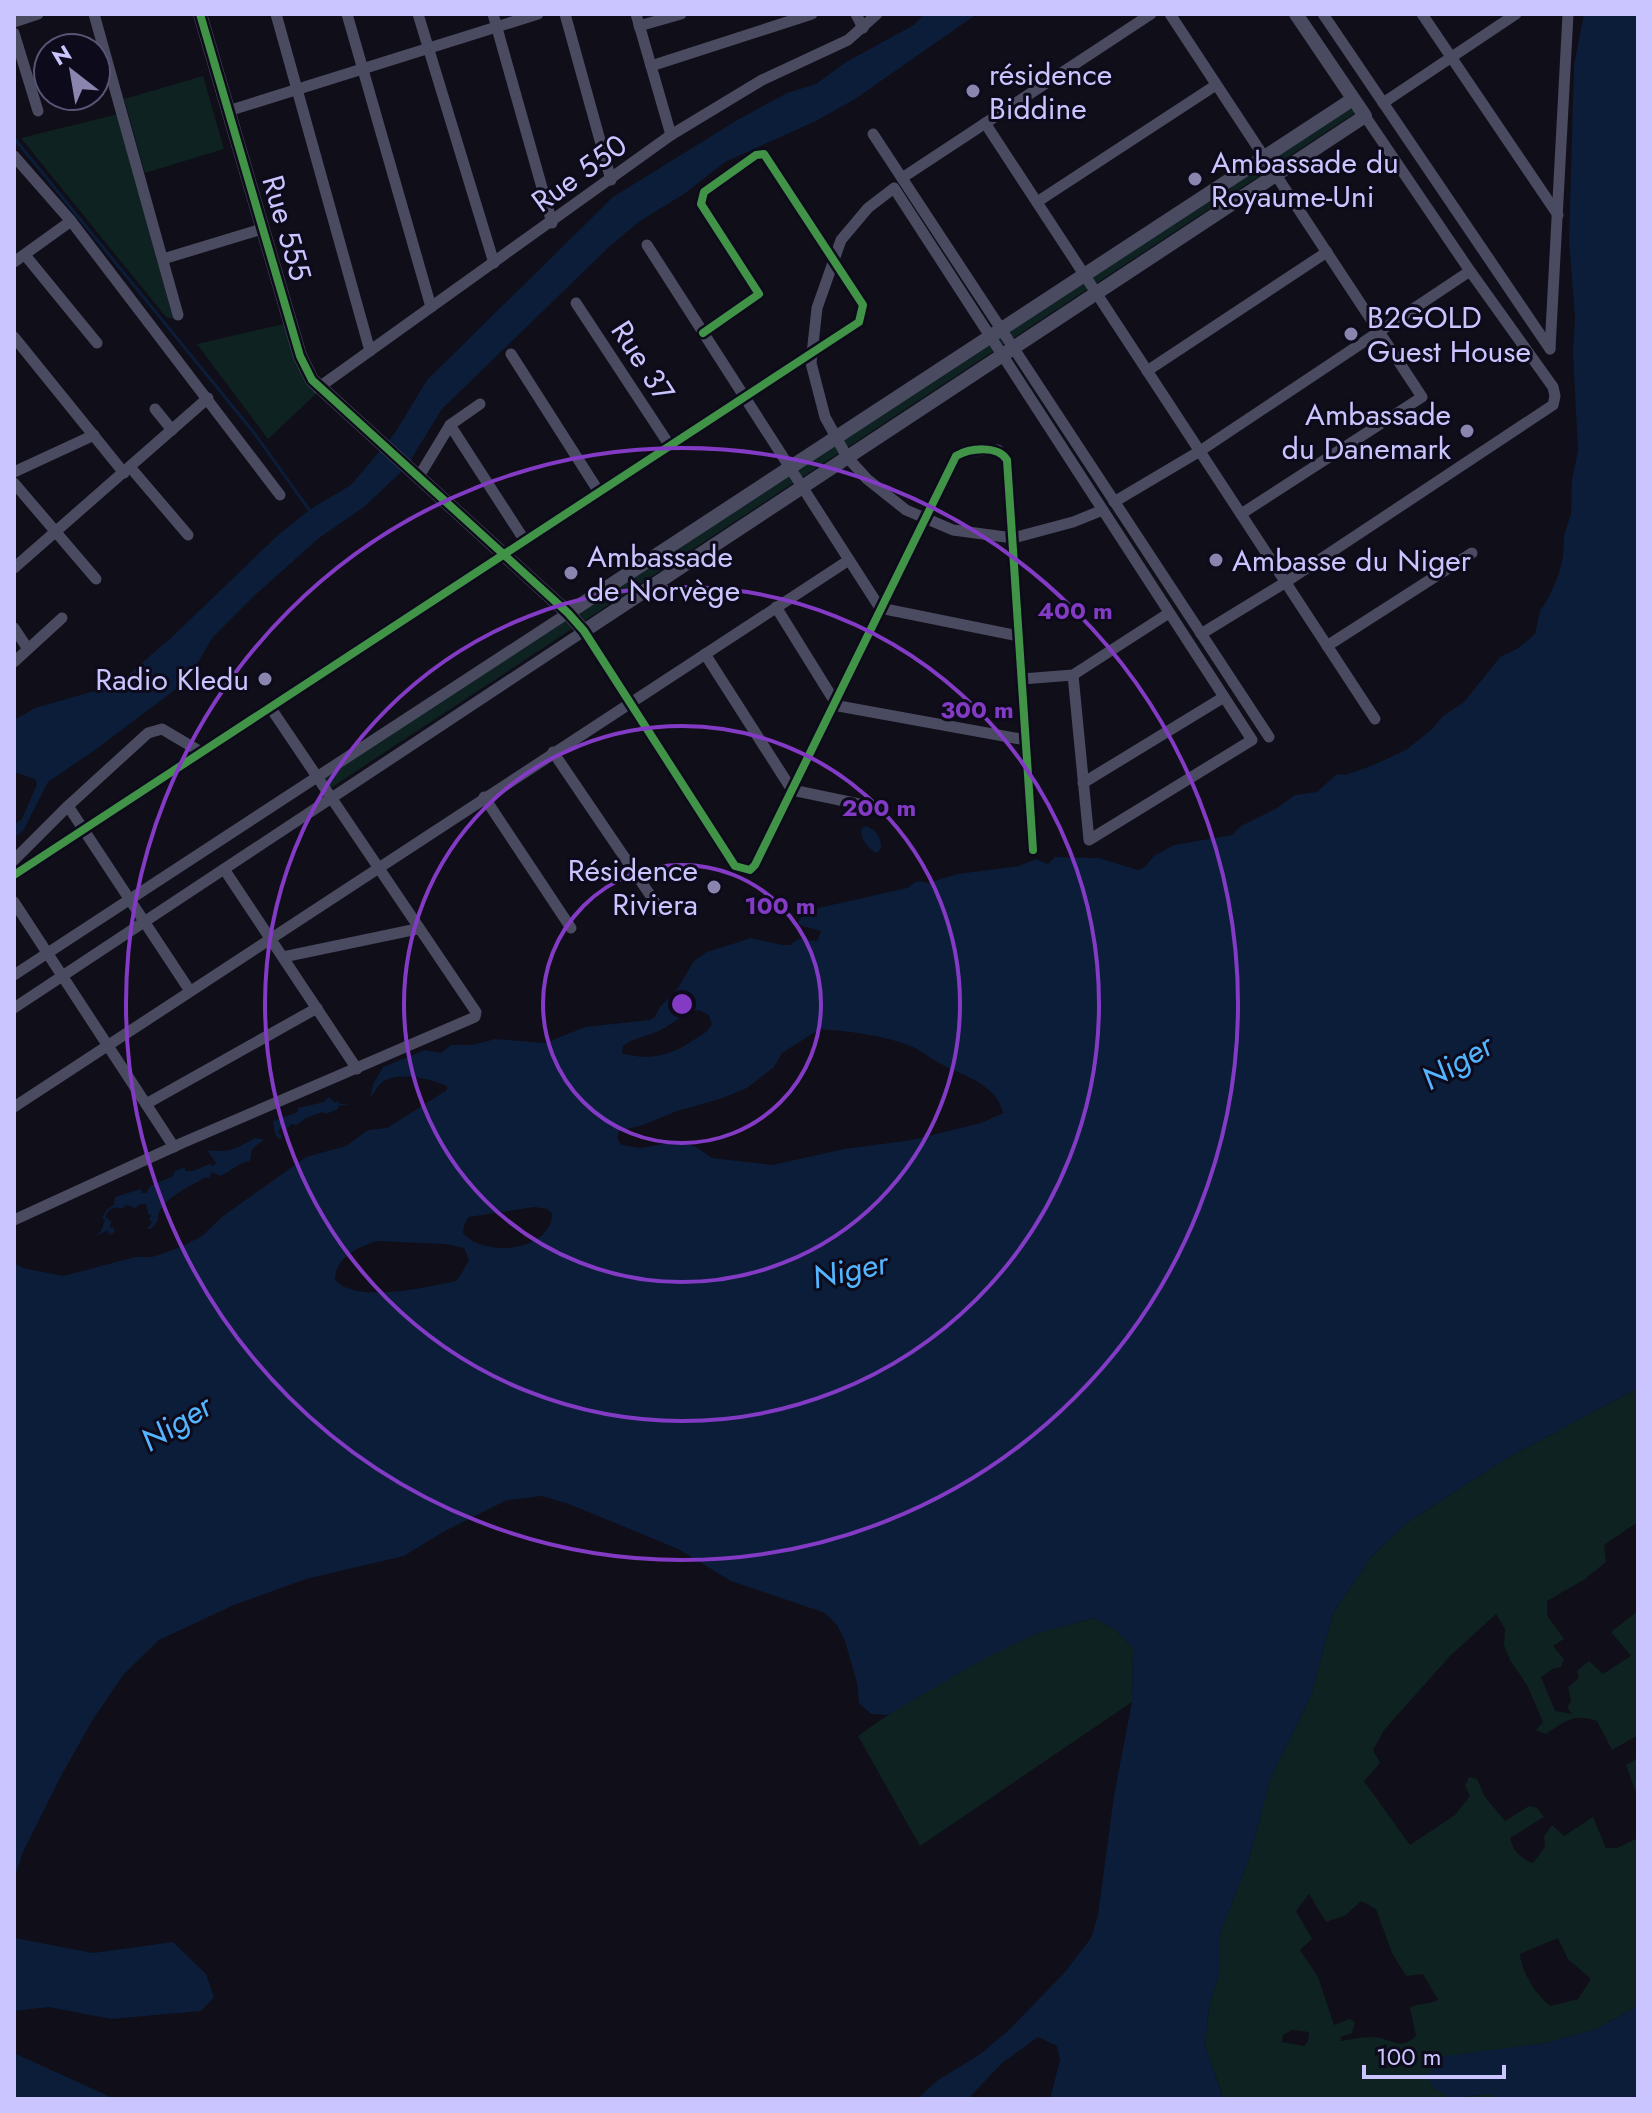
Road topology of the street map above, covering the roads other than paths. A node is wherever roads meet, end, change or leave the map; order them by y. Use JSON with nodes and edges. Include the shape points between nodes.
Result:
{"nodes":[{"id":1,"x":38,"y":14,"type":"edge"},
{"id":2,"x":94,"y":14,"type":"edge"},
{"id":3,"x":200,"y":14,"type":"edge"},
{"id":4,"x":276,"y":14,"type":"edge"},
{"id":5,"x":347,"y":14,"type":"edge"},
{"id":6,"x":418,"y":14,"type":"edge"},
{"id":7,"x":493,"y":14,"type":"edge"},
{"id":8,"x":538,"y":14,"type":"edge"},
{"id":9,"x":565,"y":14,"type":"edge"},
{"id":10,"x":636,"y":14,"type":"edge"},
{"id":11,"x":681,"y":14,"type":"edge"},
{"id":12,"x":812,"y":14,"type":"edge"},
{"id":13,"x":856,"y":14,"type":"edge"},
{"id":14,"x":877,"y":14,"type":"edge"},
{"id":15,"x":1151,"y":14,"type":"edge"},
{"id":16,"x":1170,"y":14,"type":"edge"},
{"id":17,"x":1296,"y":14,"type":"edge"},
{"id":18,"x":1323,"y":14,"type":"edge"},
{"id":19,"x":1422,"y":14,"type":"edge"},
{"id":20,"x":1516,"y":14,"type":"edge"},
{"id":21,"x":1568,"y":14,"type":"edge"},
{"id":22,"x":14,"y":22,"type":"edge"},
{"id":23,"x":639,"y":26,"type":"junction"},
{"id":24,"x":496,"y":27,"type":"junction"},
{"id":25,"x":863,"y":28,"type":"junction"},
{"id":26,"x":14,"y":33,"type":"edge"},
{"id":27,"x":429,"y":48,"type":"junction"},
{"id":28,"x":1452,"y":57,"type":"junction"},
{"id":29,"x":651,"y":66,"type":"junction"},
{"id":30,"x":363,"y":69,"type":"junction"},
{"id":31,"x":1216,"y":85,"type":"junction"},
{"id":32,"x":298,"y":89,"type":"junction"},
{"id":33,"x":32,"y":92,"type":"edge"},
{"id":34,"x":1353,"y":99,"type":"junction"},
{"id":35,"x":1383,"y":103,"type":"junction"},
{"id":36,"x":228,"y":111,"type":"junction"},
{"id":37,"x":1365,"y":116,"type":"junction"},
{"id":38,"x":985,"y":123,"type":"junction"},
{"id":39,"x":873,"y":134,"type":"dead end"},
{"id":40,"x":671,"y":135,"type":"junction"},
{"id":41,"x":14,"y":156,"type":"edge"},
{"id":42,"x":1264,"y":157,"type":"junction"},
{"id":43,"x":1276,"y":174,"type":"junction"},
{"id":44,"x":902,"y":178,"type":"junction"},
{"id":45,"x":611,"y":180,"type":"junction"},
{"id":46,"x":1037,"y":202,"type":"junction"},
{"id":47,"x":1558,"y":215,"type":"junction"},
{"id":48,"x":71,"y":221,"type":"junction"},
{"id":49,"x":552,"y":223,"type":"junction"},
{"id":50,"x":262,"y":229,"type":"junction"},
{"id":51,"x":647,"y":245,"type":"dead end"},
{"id":52,"x":1327,"y":252,"type":"junction"},
{"id":53,"x":25,"y":255,"type":"junction"},
{"id":54,"x":163,"y":259,"type":"junction"},
{"id":55,"x":833,"y":259,"type":"junction"},
{"id":56,"x":14,"y":262,"type":"edge"},
{"id":57,"x":494,"y":263,"type":"junction"},
{"id":58,"x":1470,"y":271,"type":"junction"},
{"id":59,"x":1084,"y":275,"type":"junction"},
{"id":60,"x":1096,"y":293,"type":"junction"},
{"id":61,"x":576,"y":303,"type":"dead end"},
{"id":62,"x":431,"y":307,"type":"junction"},
{"id":63,"x":178,"y":315,"type":"dead end"},
{"id":64,"x":1379,"y":331,"type":"junction"},
{"id":65,"x":703,"y":333,"type":"junction"},
{"id":66,"x":996,"y":333,"type":"junction"},
{"id":67,"x":14,"y":337,"type":"edge"},
{"id":68,"x":97,"y":343,"type":"dead end"},
{"id":69,"x":370,"y":351,"type":"junction"},
{"id":70,"x":1008,"y":351,"type":"junction"},
{"id":71,"x":812,"y":353,"type":"junction"},
{"id":72,"x":511,"y":354,"type":"dead end"},
{"id":73,"x":1147,"y":371,"type":"junction"},
{"id":74,"x":318,"y":388,"type":"junction"},
{"id":75,"x":744,"y":397,"type":"junction"},
{"id":76,"x":208,"y":398,"type":"junction"},
{"id":77,"x":480,"y":404,"type":"dead end"},
{"id":78,"x":155,"y":409,"type":"dead end"},
{"id":79,"x":450,"y":425,"type":"junction"},
{"id":80,"x":172,"y":430,"type":"junction"},
{"id":81,"x":94,"y":435,"type":"junction"},
{"id":82,"x":835,"y":438,"type":"junction"},
{"id":83,"x":670,"y":446,"type":"junction"},
{"id":84,"x":1200,"y":451,"type":"junction"},
{"id":85,"x":847,"y":457,"type":"junction"},
{"id":86,"x":790,"y":468,"type":"junction"},
{"id":87,"x":127,"y":470,"type":"junction"},
{"id":88,"x":14,"y":472,"type":"edge"},
{"id":89,"x":413,"y":473,"type":"junction"},
{"id":90,"x":14,"y":483,"type":"edge"},
{"id":91,"x":802,"y":487,"type":"junction"},
{"id":92,"x":599,"y":492,"type":"junction"},
{"id":93,"x":280,"y":495,"type":"dead end"},
{"id":94,"x":1114,"y":502,"type":"junction"},
{"id":95,"x":1103,"y":510,"type":"junction"},
{"id":96,"x":1241,"y":514,"type":"junction"},
{"id":97,"x":925,"y":518,"type":"junction"},
{"id":98,"x":56,"y":532,"type":"junction"},
{"id":99,"x":188,"y":535,"type":"dead end"},
{"id":100,"x":1013,"y":538,"type":"junction"},
{"id":101,"x":525,"y":541,"type":"junction"},
{"id":102,"x":1472,"y":553,"type":"dead end"},
{"id":103,"x":504,"y":555,"type":"junction"},
{"id":104,"x":849,"y":560,"type":"junction"},
{"id":105,"x":14,"y":568,"type":"edge"},
{"id":106,"x":96,"y":579,"type":"dead end"},
{"id":107,"x":1286,"y":582,"type":"junction"},
{"id":108,"x":776,"y":607,"type":"junction"},
{"id":109,"x":880,"y":608,"type":"junction"},
{"id":110,"x":568,"y":613,"type":"junction"},
{"id":111,"x":1169,"y":613,"type":"junction"},
{"id":112,"x":62,"y":618,"type":"dead end"},
{"id":113,"x":14,"y":628,"type":"edge"},
{"id":114,"x":584,"y":631,"type":"junction"},
{"id":115,"x":1201,"y":634,"type":"junction"},
{"id":116,"x":1019,"y":636,"type":"junction"},
{"id":117,"x":1327,"y":646,"type":"junction"},
{"id":118,"x":28,"y":649,"type":"junction"},
{"id":119,"x":705,"y":654,"type":"junction"},
{"id":120,"x":14,"y":662,"type":"edge"},
{"id":121,"x":1073,"y":675,"type":"junction"},
{"id":122,"x":1022,"y":679,"type":"junction"},
{"id":123,"x":1224,"y":697,"type":"junction"},
{"id":124,"x":630,"y":702,"type":"junction"},
{"id":125,"x":834,"y":703,"type":"junction"},
{"id":126,"x":270,"y":707,"type":"junction"},
{"id":127,"x":1375,"y":719,"type":"dead end"},
{"id":128,"x":1269,"y":737,"type":"dead end"},
{"id":129,"x":1026,"y":740,"type":"junction"},
{"id":130,"x":201,"y":752,"type":"junction"},
{"id":131,"x":553,"y":752,"type":"junction"},
{"id":132,"x":317,"y":777,"type":"junction"},
{"id":133,"x":1083,"y":783,"type":"junction"},
{"id":134,"x":792,"y":790,"type":"junction"},
{"id":135,"x":484,"y":797,"type":"junction"},
{"id":136,"x":331,"y":799,"type":"junction"},
{"id":137,"x":68,"y":806,"type":"junction"},
{"id":138,"x":878,"y":808,"type":"dead end"},
{"id":139,"x":83,"y":830,"type":"junction"},
{"id":140,"x":1033,"y":850,"type":"dead end"},
{"id":141,"x":14,"y":860,"type":"edge"},
{"id":142,"x":377,"y":868,"type":"junction"},
{"id":143,"x":224,"y":869,"type":"junction"},
{"id":144,"x":14,"y":875,"type":"edge"},
{"id":145,"x":129,"y":900,"type":"junction"},
{"id":146,"x":14,"y":902,"type":"edge"},
{"id":147,"x":661,"y":911,"type":"dead end"},
{"id":148,"x":144,"y":922,"type":"junction"},
{"id":149,"x":571,"y":928,"type":"dead end"},
{"id":150,"x":417,"y":929,"type":"junction"},
{"id":151,"x":270,"y":938,"type":"junction"},
{"id":152,"x":47,"y":953,"type":"junction"},
{"id":153,"x":283,"y":957,"type":"junction"},
{"id":154,"x":14,"y":975,"type":"edge"},
{"id":155,"x":62,"y":976,"type":"junction"},
{"id":156,"x":190,"y":991,"type":"junction"},
{"id":157,"x":14,"y":1008,"type":"edge"},
{"id":158,"x":317,"y":1008,"type":"junction"},
{"id":159,"x":107,"y":1045,"type":"junction"},
{"id":160,"x":357,"y":1069,"type":"junction"},
{"id":161,"x":146,"y":1104,"type":"junction"},
{"id":162,"x":14,"y":1107,"type":"edge"},
{"id":163,"x":174,"y":1147,"type":"junction"},
{"id":164,"x":14,"y":1220,"type":"edge"}],
"edges":[{"from":1,"to":22,"type":"street"},
{"from":2,"to":54,"type":"street"},
{"from":3,"to":36,"type":"street","name":"Rue 555"},
{"from":4,"to":32,"type":"street"},
{"from":5,"to":30,"type":"street"},
{"from":6,"to":27,"type":"street"},
{"from":7,"to":24,"type":"street"},
{"from":8,"to":24,"type":"street"},
{"from":9,"to":45,"type":"street"},
{"from":10,"to":23,"type":"street"},
{"from":11,"to":23,"type":"street"},
{"from":12,"to":29,"type":"street"},
{"from":13,"to":25,"type":"street"},
{"from":14,"to":25,"type":"street","name":"Rue 550"},
{"from":15,"to":38,"type":"street"},
{"from":16,"to":31,"type":"street"},
{"from":17,"to":34,"type":"street"},
{"from":18,"to":35,"type":"street"},
{"from":19,"to":28,"type":"street"},
{"from":20,"to":28,"type":"street"},
{"from":21,"to":47,"type":"street"},
{"from":23,"to":29,"type":"street"},
{"from":24,"to":27,"type":"street"},
{"from":24,"to":49,"type":"street"},
{"from":25,"to":40,"type":"street","name":"Rue 550"},
{"from":26,"to":33,"type":"street"},
{"from":27,"to":30,"type":"street"},
{"from":27,"to":57,"type":"street"},
{"from":28,"to":35,"type":"street"},
{"from":28,"to":47,"type":"street"},
{"from":29,"to":40,"type":"street"},
{"from":30,"to":32,"type":"street"},
{"from":30,"to":62,"type":"street"},
{"from":31,"to":42,"type":"street"},
{"from":31,"to":46,"type":"street"},
{"from":32,"to":36,"type":"street"},
{"from":32,"to":69,"type":"street"},
{"from":34,"to":37,"type":"street"},
{"from":34,"to":42,"type":"street"},
{"from":35,"to":47,"type":"street","via":[[1550,349]]},
{"from":36,"to":50,"type":"street","name":"Rue 555"},
{"from":37,"to":43,"type":"street"},
{"from":37,"to":58,"type":"street"},
{"from":38,"to":44,"type":"street"},
{"from":38,"to":46,"type":"street"},
{"from":39,"to":44,"type":"street"},
{"from":40,"to":45,"type":"street","name":"Rue 550"},
{"from":41,"to":48,"type":"street"},
{"from":42,"to":43,"type":"street"},
{"from":42,"to":59,"type":"street"},
{"from":43,"to":52,"type":"street"},
{"from":43,"to":60,"type":"street"},
{"from":44,"to":66,"type":"street"},
{"from":45,"to":49,"type":"street","name":"Rue 550"},
{"from":46,"to":59,"type":"street"},
{"from":48,"to":53,"type":"street"},
{"from":48,"to":76,"type":"street"},
{"from":49,"to":57,"type":"street","name":"Rue 550"},
{"from":50,"to":54,"type":"street"},
{"from":50,"to":74,"type":"street","name":"Rue 555","via":[[300,356]]},
{"from":51,"to":65,"type":"street"},
{"from":52,"to":64,"type":"street"},
{"from":52,"to":73,"type":"street"},
{"from":53,"to":56,"type":"street"},
{"from":53,"to":68,"type":"street"},
{"from":54,"to":63,"type":"street"},
{"from":55,"to":65,"type":"street","via":[[764,154],[756,155],[704,192],[701,204],[759,294]]},
{"from":55,"to":66,"type":"street","via":[[841,240],[868,208],[894,188]]},
{"from":55,"to":71,"type":"street","via":[[817,308]]},
{"from":55,"to":71,"type":"street","via":[[863,305],[859,322]]},
{"from":57,"to":62,"type":"street","name":"Rue 550"},
{"from":58,"to":64,"type":"street"},
{"from":58,"to":107,"type":"street","via":[[1553,387],[1553,405]]},
{"from":59,"to":60,"type":"street"},
{"from":59,"to":66,"type":"street"},
{"from":60,"to":70,"type":"street"},
{"from":60,"to":73,"type":"street"},
{"from":61,"to":83,"type":"street","name":"Rue 37"},
{"from":62,"to":69,"type":"street","name":"Rue 550"},
{"from":64,"to":84,"type":"street"},
{"from":64,"to":96,"type":"street","via":[[1422,397]]},
{"from":65,"to":75,"type":"street"},
{"from":66,"to":70,"type":"street"},
{"from":66,"to":82,"type":"street"},
{"from":67,"to":81,"type":"street"},
{"from":69,"to":74,"type":"street","name":"Rue 550"},
{"from":70,"to":85,"type":"street"},
{"from":70,"to":94,"type":"street"},
{"from":70,"to":95,"type":"street"},
{"from":71,"to":75,"type":"street"},
{"from":71,"to":82,"type":"street","via":[[825,417]]},
{"from":72,"to":92,"type":"street"},
{"from":73,"to":84,"type":"street"},
{"from":74,"to":89,"type":"street","name":"Rue 555"},
{"from":75,"to":83,"type":"street"},
{"from":75,"to":86,"type":"street"},
{"from":76,"to":80,"type":"street"},
{"from":76,"to":93,"type":"street"},
{"from":77,"to":79,"type":"street"},
{"from":78,"to":80,"type":"street"},
{"from":79,"to":89,"type":"street"},
{"from":79,"to":101,"type":"street"},
{"from":80,"to":87,"type":"street"},
{"from":81,"to":87,"type":"street"},
{"from":81,"to":88,"type":"street"},
{"from":82,"to":85,"type":"street"},
{"from":82,"to":86,"type":"street"},
{"from":83,"to":92,"type":"street"},
{"from":84,"to":94,"type":"street"},
{"from":84,"to":96,"type":"street"},
{"from":85,"to":91,"type":"street"},
{"from":85,"to":97,"type":"street","via":[[906,510]]},
{"from":86,"to":91,"type":"street"},
{"from":86,"to":110,"type":"street"},
{"from":87,"to":98,"type":"street"},
{"from":87,"to":99,"type":"street"},
{"from":89,"to":103,"type":"street","name":"Rue 555"},
{"from":90,"to":98,"type":"street"},
{"from":91,"to":104,"type":"street"},
{"from":91,"to":114,"type":"street"},
{"from":92,"to":101,"type":"street"},
{"from":94,"to":115,"type":"street"},
{"from":95,"to":100,"type":"street"},
{"from":95,"to":111,"type":"street"},
{"from":96,"to":107,"type":"street"},
{"from":97,"to":100,"type":"street","via":[[953,530]]},
{"from":97,"to":100,"type":"street","via":[[956,456],[998,450],[1007,460]]},
{"from":97,"to":109,"type":"street"},
{"from":98,"to":105,"type":"street"},
{"from":98,"to":106,"type":"street"},
{"from":100,"to":116,"type":"street"},
{"from":101,"to":103,"type":"street"},
{"from":102,"to":117,"type":"street"},
{"from":103,"to":110,"type":"street","name":"Rue 555"},
{"from":103,"to":126,"type":"street"},
{"from":104,"to":108,"type":"street"},
{"from":104,"to":109,"type":"street"},
{"from":107,"to":115,"type":"street"},
{"from":107,"to":117,"type":"street"},
{"from":108,"to":119,"type":"street"},
{"from":108,"to":125,"type":"street"},
{"from":109,"to":116,"type":"street"},
{"from":109,"to":125,"type":"street"},
{"from":110,"to":114,"type":"street","name":"Rue 555"},
{"from":110,"to":132,"type":"street"},
{"from":111,"to":121,"type":"street"},
{"from":111,"to":123,"type":"street"},
{"from":112,"to":118,"type":"street"},
{"from":113,"to":118,"type":"street"},
{"from":114,"to":124,"type":"street"},
{"from":114,"to":136,"type":"street"},
{"from":115,"to":128,"type":"street"},
{"from":116,"to":122,"type":"street"},
{"from":117,"to":127,"type":"street"},
{"from":118,"to":120,"type":"street"},
{"from":119,"to":124,"type":"street"},
{"from":119,"to":134,"type":"street"},
{"from":121,"to":122,"type":"street"},
{"from":121,"to":133,"type":"street"},
{"from":122,"to":129,"type":"street"},
{"from":123,"to":133,"type":"street"},
{"from":123,"to":133,"type":"street","via":[[1252,740],[1089,840]]},
{"from":124,"to":131,"type":"street"},
{"from":124,"to":134,"type":"street","via":[[740,869],[755,865]]},
{"from":125,"to":129,"type":"street"},
{"from":125,"to":134,"type":"street"},
{"from":126,"to":130,"type":"street"},
{"from":126,"to":132,"type":"street"},
{"from":129,"to":140,"type":"street"},
{"from":130,"to":137,"type":"street","via":[[162,729],[154,730]]},
{"from":130,"to":139,"type":"street"},
{"from":131,"to":135,"type":"street"},
{"from":131,"to":147,"type":"street"},
{"from":132,"to":136,"type":"street"},
{"from":132,"to":145,"type":"street"},
{"from":134,"to":138,"type":"street"},
{"from":135,"to":142,"type":"street"},
{"from":135,"to":149,"type":"street"},
{"from":136,"to":142,"type":"street"},
{"from":136,"to":143,"type":"street"},
{"from":137,"to":139,"type":"street"},
{"from":137,"to":141,"type":"street"},
{"from":139,"to":144,"type":"street"},
{"from":139,"to":145,"type":"street"},
{"from":142,"to":150,"type":"street"},
{"from":142,"to":151,"type":"street"},
{"from":143,"to":148,"type":"street"},
{"from":143,"to":151,"type":"street"},
{"from":145,"to":148,"type":"street"},
{"from":145,"to":152,"type":"street"},
{"from":146,"to":152,"type":"street"},
{"from":148,"to":155,"type":"street"},
{"from":148,"to":156,"type":"street"},
{"from":150,"to":153,"type":"street"},
{"from":150,"to":160,"type":"street","via":[[475,1017]]},
{"from":151,"to":153,"type":"street"},
{"from":151,"to":156,"type":"street"},
{"from":152,"to":154,"type":"street"},
{"from":152,"to":155,"type":"street"},
{"from":153,"to":158,"type":"street"},
{"from":155,"to":157,"type":"street"},
{"from":155,"to":159,"type":"street"},
{"from":156,"to":159,"type":"street"},
{"from":158,"to":160,"type":"street"},
{"from":158,"to":161,"type":"street"},
{"from":159,"to":161,"type":"street"},
{"from":159,"to":162,"type":"street"},
{"from":160,"to":163,"type":"street"},
{"from":161,"to":163,"type":"street"},
{"from":163,"to":164,"type":"street"}]}
